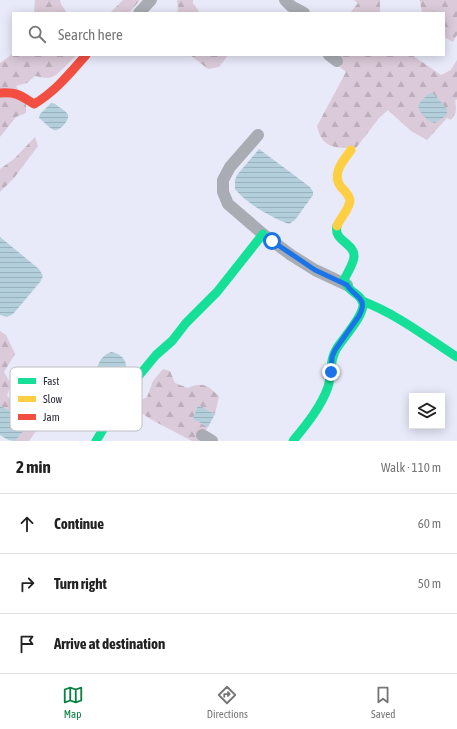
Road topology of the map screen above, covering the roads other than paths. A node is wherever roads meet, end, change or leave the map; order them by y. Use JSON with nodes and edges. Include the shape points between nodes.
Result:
{"nodes":[{"id":1,"x":151,"y":0,"type":"edge"},
{"id":2,"x":285,"y":0,"type":"edge"},
{"id":3,"x":141,"y":12,"type":"edge"},
{"id":4,"x":302,"y":12,"type":"edge"},
{"id":5,"x":85,"y":56,"type":"edge"},
{"id":6,"x":0,"y":93,"type":"edge"},
{"id":7,"x":258,"y":135,"type":"dead end"},
{"id":8,"x":351,"y":150,"type":"dead end"},
{"id":9,"x":262,"y":234,"type":"junction"},
{"id":10,"x":347,"y":285,"type":"junction"},
{"id":11,"x":362,"y":301,"type":"junction"},
{"id":12,"x":457,"y":357,"type":"edge"},
{"id":13,"x":142,"y":372,"type":"edge"},
{"id":14,"x":102,"y":431,"type":"edge"},
{"id":15,"x":96,"y":441,"type":"edge"},
{"id":16,"x":293,"y":441,"type":"edge"}],
"edges":[{"from":1,"to":3,"type":"street"},
{"from":2,"to":4,"type":"street"},
{"from":5,"to":6,"type":"street","via":[[51,92],[34,104],[12,92]]},
{"from":7,"to":9,"type":"street","via":[[230,167],[224,180],[223,192],[228,204]]},
{"from":8,"to":10,"type":"street","via":[[337,174],[337,179],[349,198],[349,204],[336,230],[340,238],[352,249],[354,256],[344,280]]},
{"from":9,"to":10,"type":"street","via":[[315,270]]},
{"from":9,"to":13,"type":"street","via":[[217,292]]},
{"from":10,"to":11,"type":"street"},
{"from":11,"to":12,"type":"street","via":[[399,319]]},
{"from":11,"to":16,"type":"street","via":[[362,310],[332,357],[327,389]]},
{"from":14,"to":15,"type":"street"}]}
